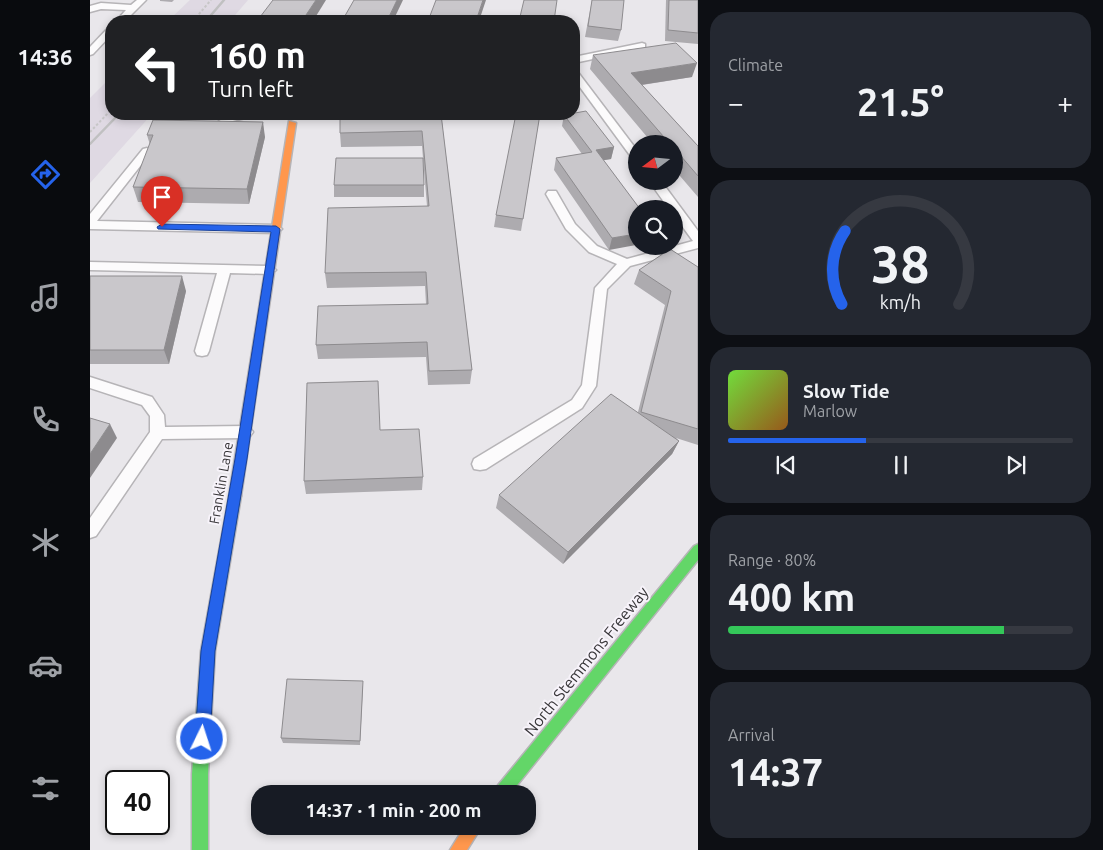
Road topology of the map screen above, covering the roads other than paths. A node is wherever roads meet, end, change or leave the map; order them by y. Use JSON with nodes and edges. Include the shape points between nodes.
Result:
{"nodes":[{"id":1,"x":142,"y":0,"type":"edge"},
{"id":2,"x":133,"y":8,"type":"junction"},
{"id":3,"x":90,"y":9,"type":"edge"},
{"id":4,"x":126,"y":15,"type":"edge"},
{"id":5,"x":105,"y":36,"type":"edge"},
{"id":6,"x":642,"y":46,"type":"edge"},
{"id":7,"x":90,"y":51,"type":"edge"},
{"id":8,"x":580,"y":59,"type":"edge"},
{"id":9,"x":580,"y":81,"type":"edge"},
{"id":10,"x":292,"y":123,"type":"dead end"},
{"id":11,"x":628,"y":145,"type":"edge"},
{"id":12,"x":147,"y":151,"type":"edge"},
{"id":13,"x":662,"y":190,"type":"edge"},
{"id":14,"x":552,"y":194,"type":"dead end"},
{"id":15,"x":90,"y":224,"type":"edge"},
{"id":16,"x":276,"y":229,"type":"junction"},
{"id":17,"x":698,"y":240,"type":"edge"},
{"id":18,"x":698,"y":244,"type":"edge"},
{"id":19,"x":626,"y":263,"type":"junction"},
{"id":20,"x":90,"y":266,"type":"edge"},
{"id":21,"x":225,"y":269,"type":"junction"},
{"id":22,"x":270,"y":270,"type":"junction"},
{"id":23,"x":202,"y":351,"type":"dead end"},
{"id":24,"x":90,"y":382,"type":"edge"},
{"id":25,"x":245,"y":432,"type":"junction"},
{"id":26,"x":158,"y":433,"type":"junction"},
{"id":27,"x":480,"y":464,"type":"dead end"},
{"id":28,"x":90,"y":531,"type":"edge"},
{"id":29,"x":698,"y":550,"type":"edge"},
{"id":30,"x":507,"y":785,"type":"edge"},
{"id":31,"x":468,"y":835,"type":"edge"},
{"id":32,"x":200,"y":850,"type":"edge"},
{"id":33,"x":458,"y":850,"type":"edge"}],
"edges":[{"from":1,"to":2,"type":"lane"},
{"from":2,"to":3,"type":"lane","via":[[101,6]]},
{"from":2,"to":4,"type":"lane"},
{"from":5,"to":7,"type":"lane"},
{"from":6,"to":8,"type":"lane"},
{"from":9,"to":11,"type":"lane"},
{"from":10,"to":16,"type":"street","name":"Franklin Lane"},
{"from":12,"to":15,"type":"lane"},
{"from":13,"to":17,"type":"lane"},
{"from":14,"to":19,"type":"lane","via":[[570,226],[594,249]]},
{"from":15,"to":16,"type":"lane"},
{"from":16,"to":22,"type":"street","name":"Franklin Lane"},
{"from":18,"to":19,"type":"lane"},
{"from":19,"to":27,"type":"lane","via":[[602,288],[596,312],[588,386],[577,404]]},
{"from":20,"to":21,"type":"lane"},
{"from":21,"to":22,"type":"lane"},
{"from":21,"to":23,"type":"lane"},
{"from":22,"to":25,"type":"street","name":"Franklin Lane"},
{"from":24,"to":26,"type":"lane","via":[[147,401],[157,416]]},
{"from":25,"to":26,"type":"lane"},
{"from":25,"to":32,"type":"street","name":"Franklin Lane","via":[[208,651],[200,774]]},
{"from":26,"to":28,"type":"lane"},
{"from":29,"to":30,"type":"street","name":"North Stemmons Freeway"},
{"from":31,"to":33,"type":"street"}]}
